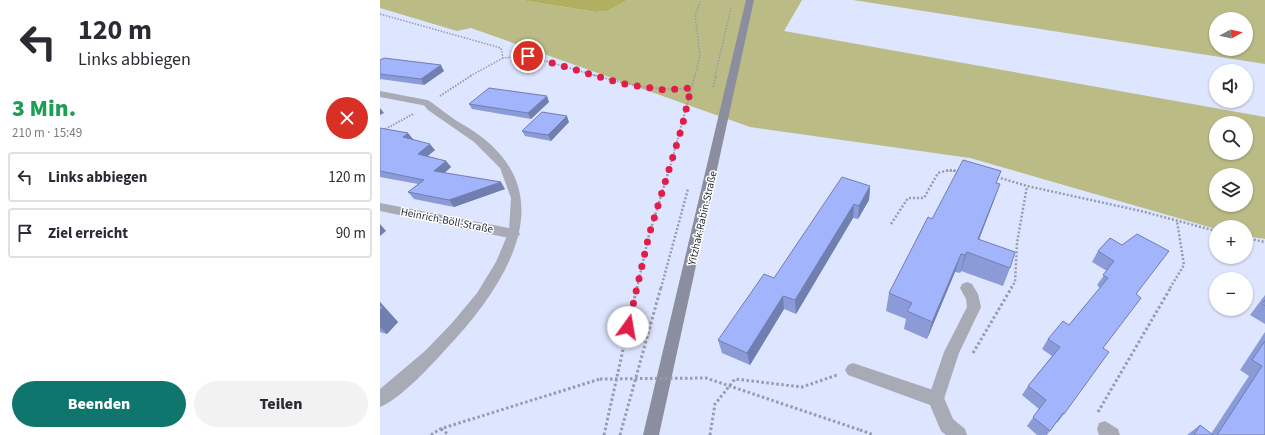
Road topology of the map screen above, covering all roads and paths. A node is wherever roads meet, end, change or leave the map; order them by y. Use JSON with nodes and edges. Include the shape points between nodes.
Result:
{"nodes":[{"id":1,"x":700,"y":0,"type":"edge"},
{"id":2,"x":750,"y":0,"type":"edge"},
{"id":3,"x":732,"y":7,"type":"dead end"},
{"id":4,"x":380,"y":14,"type":"edge"},
{"id":5,"x":691,"y":88,"type":"junction"},
{"id":6,"x":380,"y":94,"type":"edge"},
{"id":7,"x":711,"y":95,"type":"dead end"},
{"id":8,"x":961,"y":171,"type":"edge"},
{"id":9,"x":996,"y":177,"type":"edge"},
{"id":10,"x":1027,"y":186,"type":"junction"},
{"id":11,"x":689,"y":187,"type":"dead end"},
{"id":12,"x":380,"y":207,"type":"edge"},
{"id":13,"x":1177,"y":221,"type":"junction"},
{"id":14,"x":891,"y":224,"type":"dead end"},
{"id":15,"x":1209,"y":229,"type":"edge"},
{"id":16,"x":514,"y":234,"type":"junction"},
{"id":17,"x":1253,"y":239,"type":"edge"},
{"id":18,"x":1265,"y":242,"type":"edge"},
{"id":19,"x":967,"y":288,"type":"dead end"},
{"id":20,"x":968,"y":360,"type":"dead end"},
{"id":21,"x":854,"y":370,"type":"joint"},
{"id":22,"x":380,"y":399,"type":"edge"},
{"id":23,"x":936,"y":399,"type":"junction"},
{"id":24,"x":1104,"y":427,"type":"edge"},
{"id":25,"x":440,"y":429,"type":"junction"},
{"id":26,"x":431,"y":435,"type":"edge"},
{"id":27,"x":449,"y":435,"type":"edge"},
{"id":28,"x":604,"y":435,"type":"edge"},
{"id":29,"x":620,"y":435,"type":"edge"},
{"id":30,"x":651,"y":435,"type":"edge"},
{"id":31,"x":710,"y":435,"type":"edge"},
{"id":32,"x":874,"y":435,"type":"edge"},
{"id":33,"x":959,"y":435,"type":"edge"}],
"edges":[{"from":1,"to":5,"type":"path","via":[[695,15],[700,55]]},
{"from":2,"to":30,"type":"main road","name":"Yitzhak-Rabin-Straße"},
{"from":3,"to":7,"type":"path","via":[[720,48]]},
{"from":4,"to":5,"type":"path","via":[[501,48],[503,58],[528,56],[624,84],[664,90]]},
{"from":5,"to":28,"type":"path","via":[[682,127],[649,235]]},
{"from":6,"to":16,"type":"street","via":[[427,103],[436,114],[469,133],[499,159],[514,187],[517,211]]},
{"from":8,"to":14,"type":"path","via":[[949,170],[938,173],[924,198],[908,198]]},
{"from":9,"to":10,"type":"path"},
{"from":10,"to":13,"type":"path"},
{"from":10,"to":20,"type":"path","via":[[1017,243],[1015,282]]},
{"from":11,"to":29,"type":"path"},
{"from":12,"to":16,"type":"street","name":"Heinrich-Böll-Straße"},
{"from":13,"to":15,"type":"path"},
{"from":13,"to":24,"type":"path","via":[[1184,265]]},
{"from":16,"to":22,"type":"street","via":[[494,280],[475,307],[446,341]]},
{"from":17,"to":18,"type":"path"},
{"from":19,"to":23,"type":"street","via":[[973,298],[974,307],[952,352]]},
{"from":21,"to":23,"type":"street"},
{"from":21,"to":31,"type":"path","via":[[802,387],[735,380],[716,404]]},
{"from":23,"to":33,"type":"street","via":[[948,425]]},
{"from":25,"to":26,"type":"path"},
{"from":25,"to":27,"type":"path"},
{"from":25,"to":32,"type":"path","bridge":true,"via":[[600,379],[706,378]]}]}
